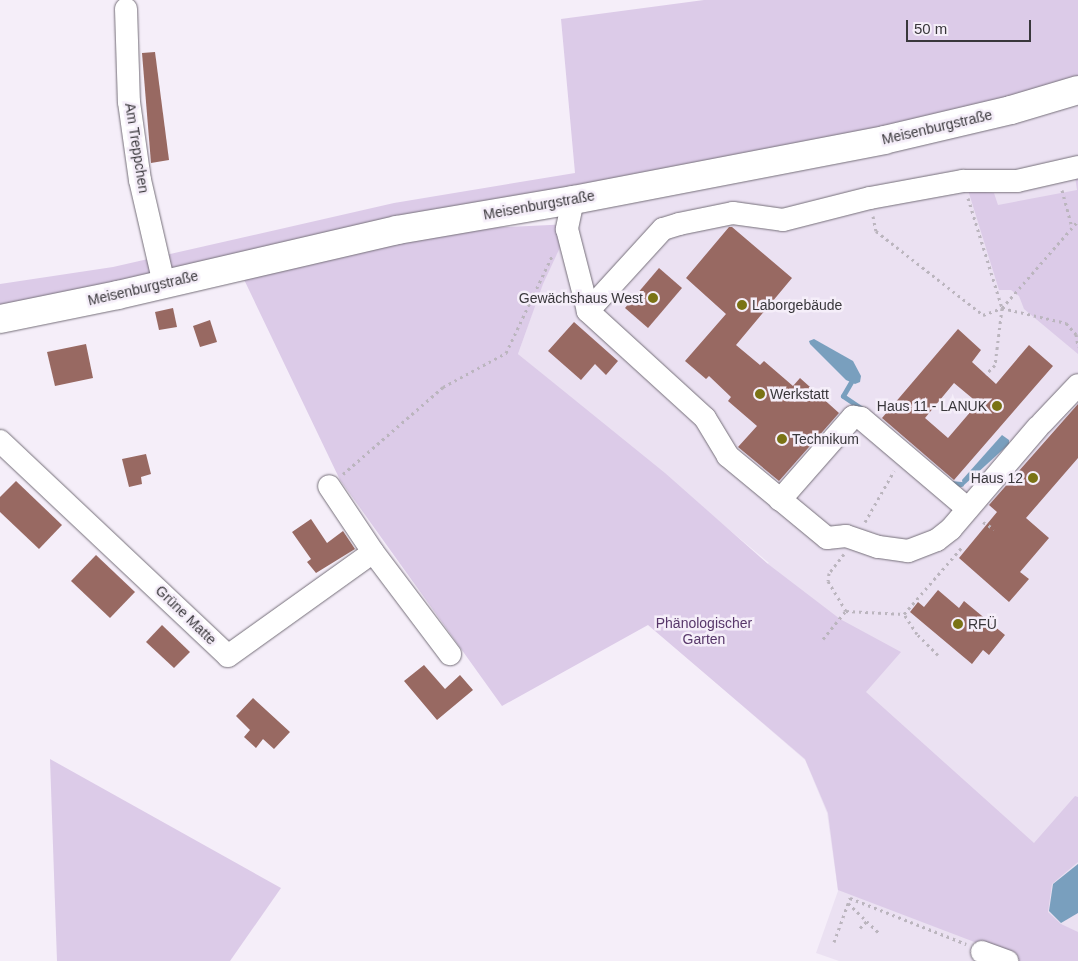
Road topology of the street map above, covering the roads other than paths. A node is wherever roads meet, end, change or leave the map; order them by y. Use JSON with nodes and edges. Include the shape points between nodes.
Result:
{"nodes":[{"id":1,"x":126,"y":9,"type":"dead end"},
{"id":2,"x":1078,"y":90,"type":"edge"},
{"id":3,"x":1068,"y":170,"type":"edge"},
{"id":4,"x":573,"y":200,"type":"junction"},
{"id":5,"x":164,"y":284,"type":"junction"},
{"id":6,"x":588,"y":311,"type":"junction"},
{"id":7,"x":0,"y":318,"type":"edge"},
{"id":8,"x":1078,"y":385,"type":"edge"},
{"id":9,"x":4,"y":454,"type":"edge"},
{"id":10,"x":328,"y":486,"type":"road end"},
{"id":11,"x":780,"y":500,"type":"junction"},
{"id":12,"x":973,"y":518,"type":"junction"},
{"id":13,"x":373,"y":552,"type":"junction"},
{"id":14,"x":450,"y":654,"type":"dead end"},
{"id":15,"x":982,"y":952,"type":"road end"},
{"id":16,"x":1007,"y":961,"type":"edge"}],
"edges":[{"from":1,"to":5,"type":"street","name":"Am Treppchen","via":[[129,102],[140,180]]},
{"from":2,"to":4,"type":"main road","name":"Meisenburgstraße","via":[[1011,110],[884,140]]},
{"from":3,"to":6,"type":"street","via":[[1017,181],[963,181],[870,198],[783,220],[733,213],[663,229]]},
{"from":4,"to":5,"type":"main road","name":"Meisenburgstraße","via":[[397,230]]},
{"from":4,"to":6,"type":"street","via":[[567,229]]},
{"from":5,"to":7,"type":"main road","name":"Meisenburgstraße"},
{"from":6,"to":11,"type":"street","via":[[705,418],[728,456]]},
{"from":8,"to":12,"type":"street","via":[[1040,425]]},
{"from":9,"to":13,"type":"street","name":"Grüne Matte","via":[[228,656]]},
{"from":10,"to":13,"type":"street"},
{"from":11,"to":12,"type":"street","via":[[827,538],[846,536],[886,549],[908,551],[937,540]]},
{"from":11,"to":12,"type":"street","via":[[854,417],[861,418],[904,454]]},
{"from":13,"to":14,"type":"street"},
{"from":15,"to":16,"type":"street"}]}
